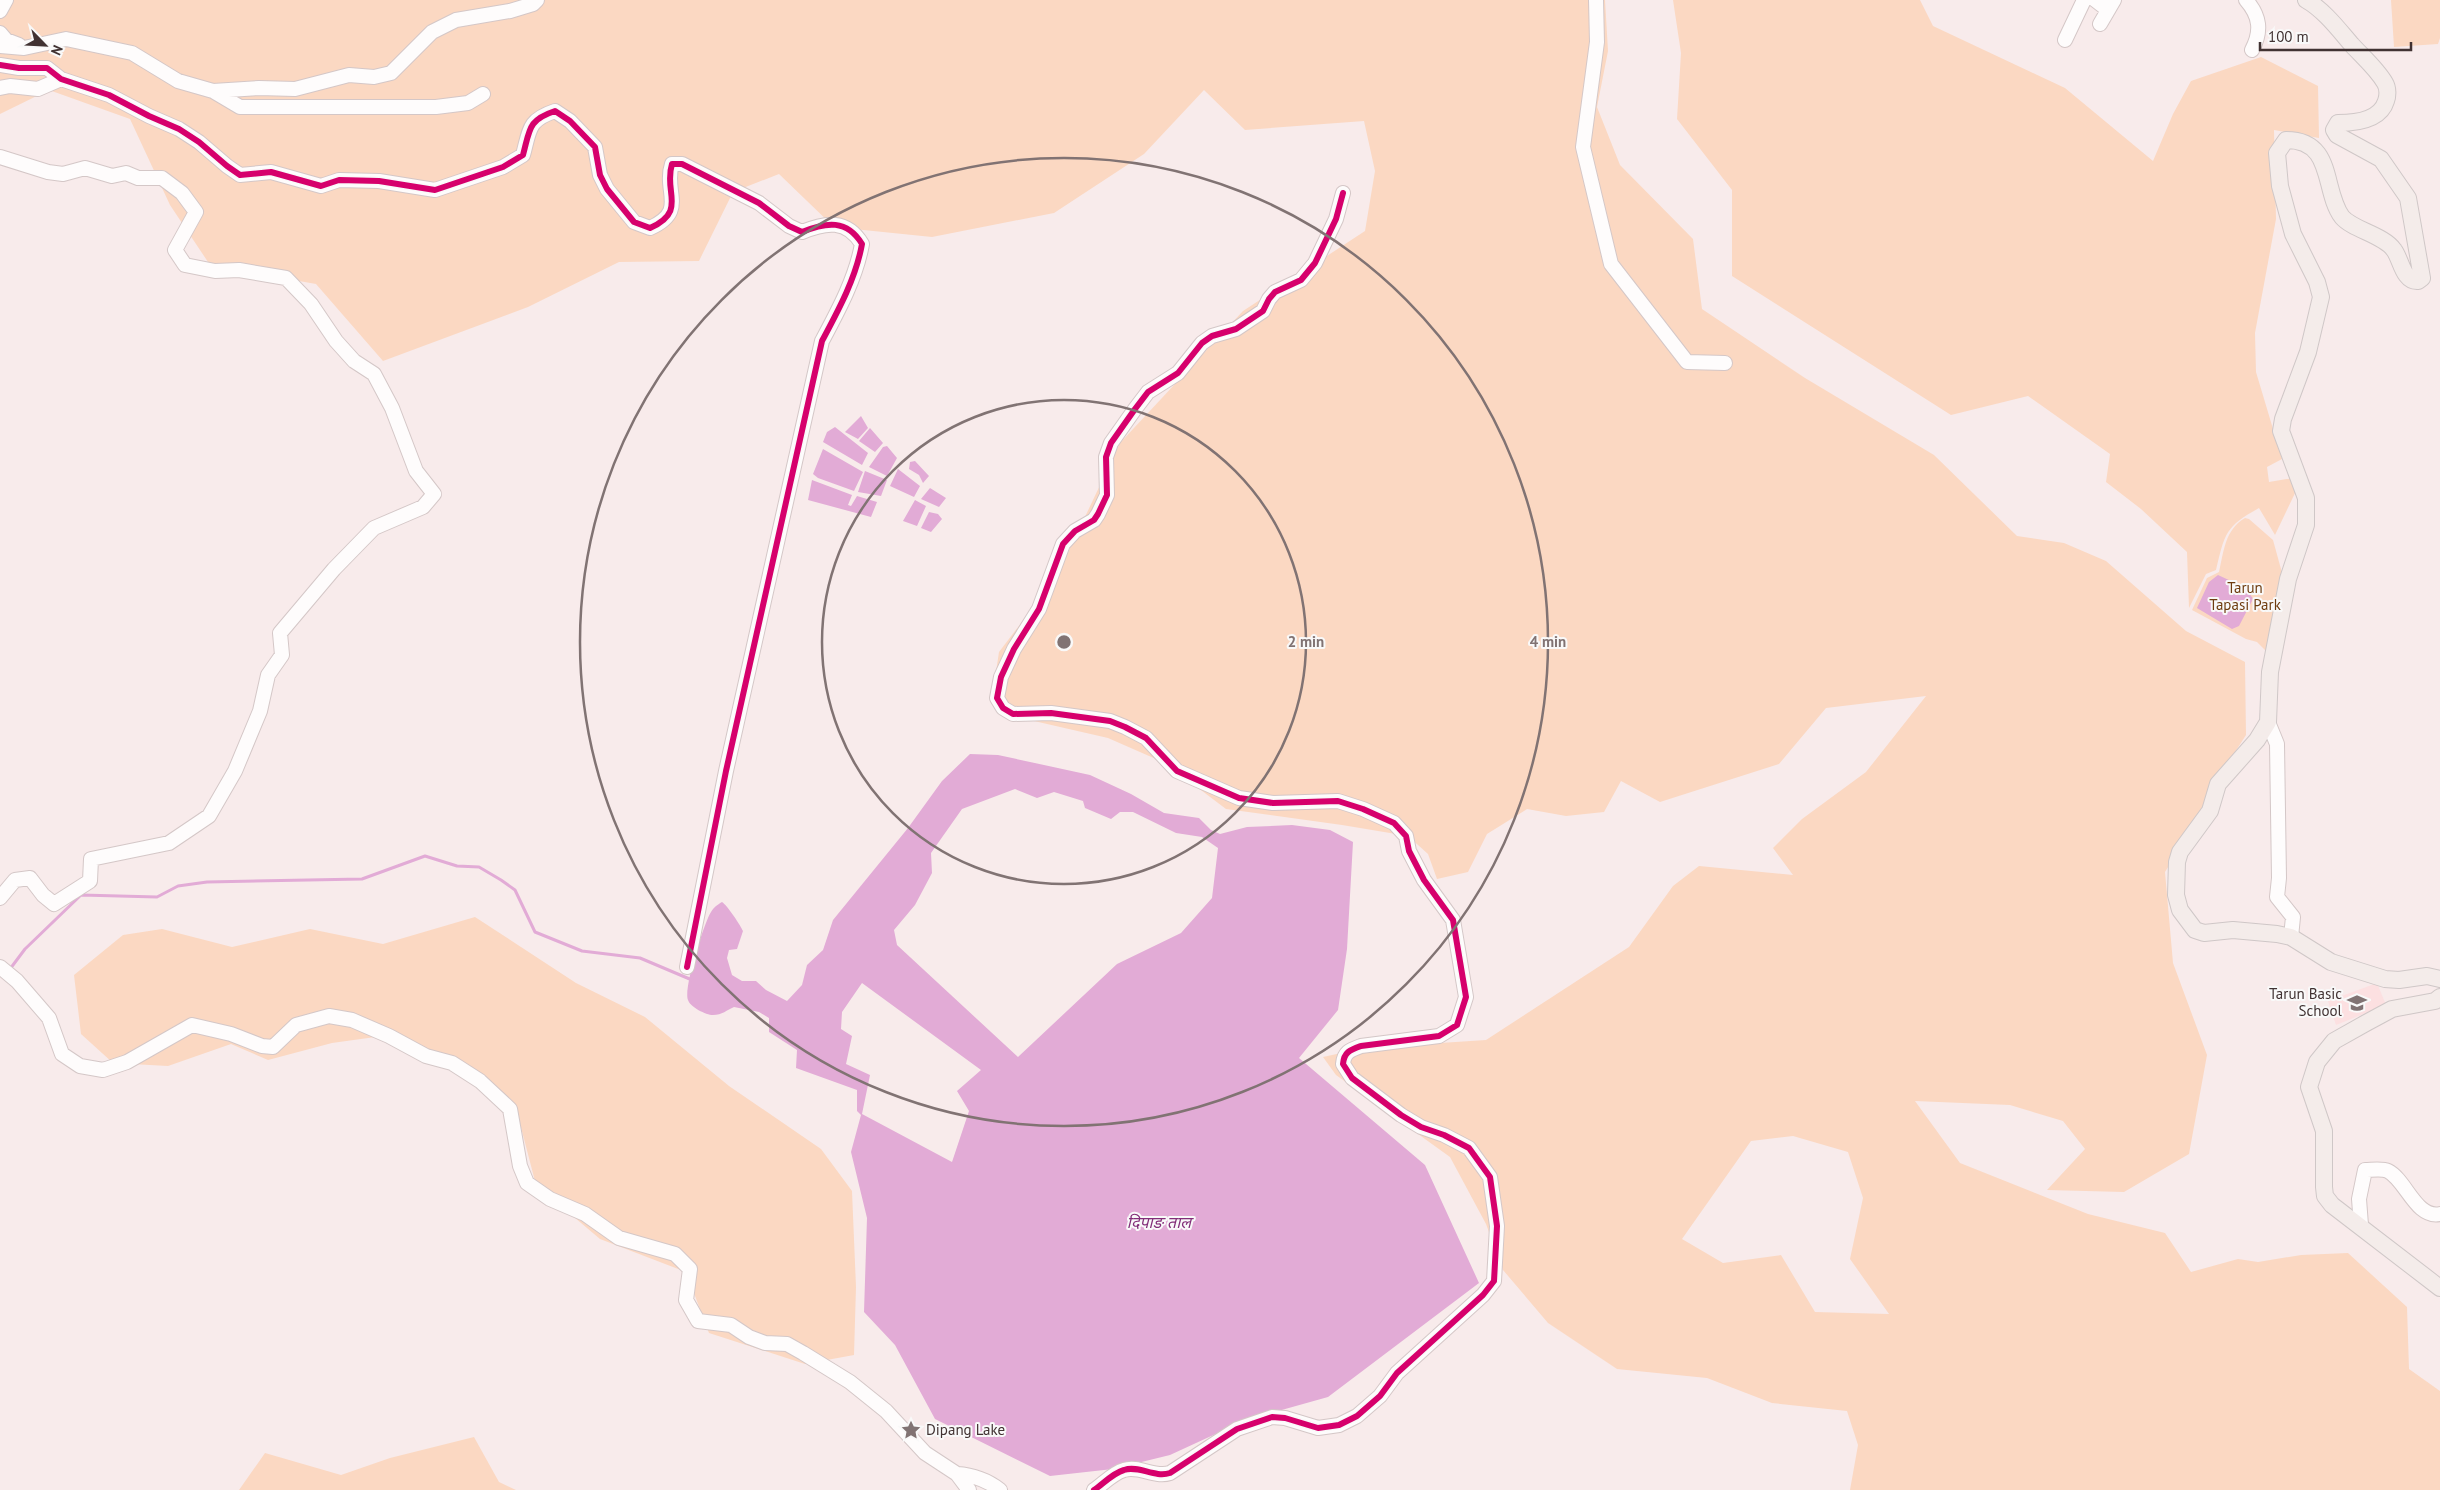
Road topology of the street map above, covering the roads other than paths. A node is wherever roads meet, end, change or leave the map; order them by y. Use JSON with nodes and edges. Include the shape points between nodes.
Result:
{"nodes":[{"id":1,"x":6,"y":0,"type":"edge"},
{"id":2,"x":537,"y":0,"type":"edge"},
{"id":3,"x":1596,"y":0,"type":"edge"},
{"id":4,"x":2084,"y":0,"type":"edge"},
{"id":5,"x":2095,"y":0,"type":"edge"},
{"id":6,"x":2246,"y":0,"type":"edge"},
{"id":7,"x":2306,"y":0,"type":"edge"},
{"id":8,"x":2111,"y":5,"type":"edge"},
{"id":9,"x":0,"y":11,"type":"edge"},
{"id":10,"x":2100,"y":24,"type":"dead end"},
{"id":11,"x":0,"y":33,"type":"edge"},
{"id":12,"x":2065,"y":40,"type":"dead end"},
{"id":13,"x":0,"y":46,"type":"edge"},
{"id":14,"x":24,"y":48,"type":"junction"},
{"id":15,"x":2252,"y":50,"type":"dead end"},
{"id":16,"x":0,"y":65,"type":"edge"},
{"id":17,"x":61,"y":79,"type":"junction"},
{"id":18,"x":0,"y":88,"type":"edge"},
{"id":19,"x":212,"y":91,"type":"junction"},
{"id":20,"x":483,"y":94,"type":"dead end"},
{"id":21,"x":0,"y":157,"type":"edge"},
{"id":22,"x":1343,"y":194,"type":"dead end"},
{"id":23,"x":1726,"y":363,"type":"dead end"},
{"id":24,"x":2268,"y":722,"type":"junction"},
{"id":25,"x":0,"y":898,"type":"edge"},
{"id":26,"x":2291,"y":937,"type":"junction"},
{"id":27,"x":0,"y":967,"type":"edge"},
{"id":28,"x":687,"y":967,"type":"dead end"},
{"id":29,"x":2440,"y":979,"type":"edge"},
{"id":30,"x":2440,"y":998,"type":"edge"},
{"id":31,"x":2440,"y":1214,"type":"edge"},
{"id":32,"x":2361,"y":1225,"type":"junction"},
{"id":33,"x":2440,"y":1288,"type":"edge"},
{"id":34,"x":957,"y":1474,"type":"junction"},
{"id":35,"x":969,"y":1490,"type":"edge"},
{"id":36,"x":1000,"y":1490,"type":"edge"},
{"id":37,"x":1094,"y":1490,"type":"edge"}],
"edges":[{"from":1,"to":9,"type":"street"},
{"from":2,"to":19,"type":"street","via":[[510,11],[456,20],[432,32],[390,73],[374,77],[349,75],[295,89]]},
{"from":3,"to":23,"type":"street","via":[[1597,42],[1583,147],[1611,264],[1687,362]]},
{"from":4,"to":12,"type":"street"},
{"from":5,"to":8,"type":"street"},
{"from":6,"to":15,"type":"street","via":[[2256,12],[2259,37]]},
{"from":7,"to":24,"type":"main road","via":[[2340,31],[2385,82],[2387,98],[2376,116],[2355,123],[2338,123],[2334,130],[2337,135],[2381,159],[2408,198],[2422,274],[2421,280],[2411,280],[2393,249],[2343,218],[2325,165],[2316,151],[2294,140],[2286,140],[2280,145],[2277,153],[2280,186],[2293,234],[2321,297],[2308,352],[2281,431],[2308,509],[2306,525],[2288,578],[2270,672]]},
{"from":8,"to":10,"type":"street"},
{"from":11,"to":14,"type":"street","via":[[6,40]]},
{"from":13,"to":14,"type":"street"},
{"from":14,"to":19,"type":"street","via":[[66,39],[132,53],[178,81]]},
{"from":16,"to":17,"type":"street","via":[[47,68]]},
{"from":17,"to":18,"type":"street","via":[[38,89]]},
{"from":17,"to":28,"type":"street","via":[[109,95],[179,129],[240,175],[270,172],[321,186],[338,180],[379,181],[436,190],[503,167],[523,155],[530,129],[539,116],[555,111],[570,121],[595,147],[600,175],[607,189],[634,222],[650,228],[662,223],[671,212],[673,195],[669,174],[672,164],[682,164],[759,203],[802,232],[821,224],[836,225],[855,234],[862,244],[859,261],[822,341],[726,771]]},
{"from":19,"to":20,"type":"street","via":[[240,107],[436,107],[468,103]]},
{"from":21,"to":25,"type":"street","via":[[62,174],[85,168],[112,176],[126,173],[138,178],[162,178],[182,193],[196,212],[175,250],[185,265],[286,278],[311,304],[354,361],[374,374],[392,408],[416,471],[434,494],[423,506],[374,528],[280,633],[282,655],[268,675],[260,711],[235,771],[209,816],[169,843],[91,859],[90,881],[54,904],[30,878],[15,880]]},
{"from":22,"to":37,"type":"street","via":[[1336,219],[1314,263],[1301,280],[1275,292],[1262,310],[1236,330],[1212,336],[1202,343],[1178,373],[1148,392],[1135,408],[1111,443],[1106,457],[1107,495],[1098,514],[1063,544],[1039,609],[1001,677],[997,698],[1003,708],[1014,714],[1051,713],[1110,721],[1125,727],[1146,738],[1176,771],[1239,798],[1273,803],[1338,800],[1394,823],[1406,836],[1408,851],[1424,880],[1453,920],[1466,997],[1463,1013],[1458,1025],[1438,1036],[1361,1046],[1346,1054],[1343,1064],[1352,1078],[1402,1115],[1422,1128],[1468,1148],[1478,1158],[1490,1177],[1497,1226],[1494,1281],[1482,1296],[1397,1373],[1380,1396],[1357,1416],[1339,1425],[1318,1428],[1272,1417],[1238,1429],[1170,1473],[1161,1476],[1140,1470],[1124,1470]]},
{"from":24,"to":26,"type":"street","via":[[2277,744],[2277,897],[2293,917]]},
{"from":24,"to":26,"type":"main road","via":[[2257,740],[2218,784],[2210,812],[2180,852],[2176,895],[2180,910],[2195,930],[2233,930]]},
{"from":26,"to":29,"type":"main road","via":[[2332,962],[2385,979],[2427,976]]},
{"from":27,"to":34,"type":"street","via":[[49,1018],[62,1054],[80,1066],[103,1070],[127,1062],[192,1025],[273,1047],[296,1025],[329,1016],[352,1020],[426,1056],[452,1063],[480,1081],[510,1109],[520,1166],[527,1182],[550,1199],[585,1214],[619,1238],[675,1254],[690,1269],[686,1300],[698,1321],[732,1325],[765,1343],[787,1344],[803,1353],[872,1399],[925,1453]]},
{"from":30,"to":32,"type":"main road","via":[[2435,1002],[2392,1009],[2334,1041],[2311,1075],[2309,1087],[2325,1139],[2325,1196]]},
{"from":31,"to":32,"type":"street","via":[[2423,1210],[2387,1170],[2365,1170],[2360,1199]]},
{"from":32,"to":33,"type":"main road"},
{"from":34,"to":35,"type":"street"},
{"from":34,"to":36,"type":"street","via":[[971,1475]]}]}
